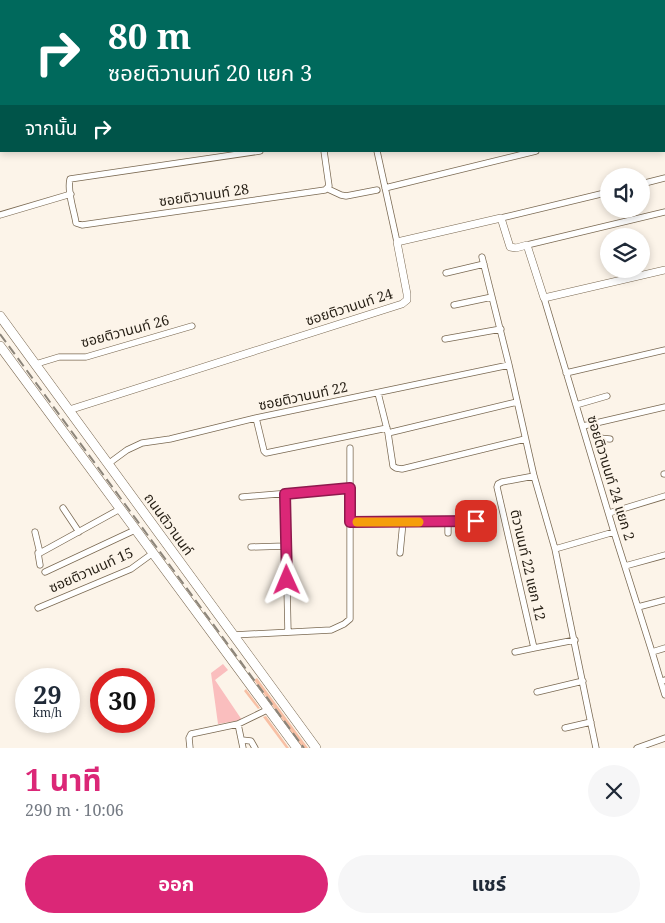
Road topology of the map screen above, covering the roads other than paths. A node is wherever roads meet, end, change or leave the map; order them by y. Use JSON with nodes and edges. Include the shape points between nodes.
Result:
{"nodes":[{"id":1,"x":253,"y":152,"type":"edge"},
{"id":2,"x":324,"y":152,"type":"edge"},
{"id":3,"x":377,"y":152,"type":"edge"},
{"id":4,"x":532,"y":152,"type":"edge"},
{"id":5,"x":665,"y":178,"type":"edge"},
{"id":6,"x":650,"y":182,"type":"edge"},
{"id":7,"x":384,"y":188,"type":"junction"},
{"id":8,"x":328,"y":189,"type":"junction"},
{"id":9,"x":377,"y":190,"type":"dead end"},
{"id":10,"x":71,"y":194,"type":"junction"},
{"id":11,"x":600,"y":194,"type":"edge"},
{"id":12,"x":665,"y":212,"type":"edge"},
{"id":13,"x":0,"y":214,"type":"edge"},
{"id":14,"x":501,"y":218,"type":"junction"},
{"id":15,"x":397,"y":242,"type":"junction"},
{"id":16,"x":527,"y":245,"type":"junction"},
{"id":17,"x":665,"y":270,"type":"edge"},
{"id":18,"x":446,"y":273,"type":"dead end"},
{"id":19,"x":492,"y":297,"type":"junction"},
{"id":20,"x":544,"y":298,"type":"junction"},
{"id":21,"x":454,"y":305,"type":"dead end"},
{"id":22,"x":0,"y":316,"type":"edge"},
{"id":23,"x":192,"y":326,"type":"dead end"},
{"id":24,"x":501,"y":329,"type":"junction"},
{"id":25,"x":445,"y":340,"type":"dead end"},
{"id":26,"x":0,"y":346,"type":"edge"},
{"id":27,"x":665,"y":350,"type":"edge"},
{"id":28,"x":36,"y":364,"type":"junction"},
{"id":29,"x":510,"y":365,"type":"junction"},
{"id":30,"x":566,"y":373,"type":"junction"},
{"id":31,"x":378,"y":393,"type":"junction"},
{"id":32,"x":606,"y":396,"type":"dead end"},
{"id":33,"x":517,"y":402,"type":"junction"},
{"id":34,"x":576,"y":405,"type":"junction"},
{"id":35,"x":665,"y":407,"type":"edge"},
{"id":36,"x":69,"y":410,"type":"junction"},
{"id":37,"x":256,"y":418,"type":"junction"},
{"id":38,"x":593,"y":423,"type":"junction"},
{"id":39,"x":583,"y":426,"type":"junction"},
{"id":40,"x":388,"y":430,"type":"junction"},
{"id":41,"x":526,"y":439,"type":"junction"},
{"id":42,"x":610,"y":439,"type":"dead end"},
{"id":43,"x":350,"y":448,"type":"dead end"},
{"id":44,"x":108,"y":464,"type":"junction"},
{"id":45,"x":534,"y":476,"type":"junction"},
{"id":46,"x":350,"y":488,"type":"junction"},
{"id":47,"x":285,"y":494,"type":"junction"},
{"id":48,"x":665,"y":496,"type":"edge"},
{"id":49,"x":242,"y":497,"type":"dead end"},
{"id":50,"x":62,"y":508,"type":"dead end"},
{"id":51,"x":120,"y":509,"type":"junction"},
{"id":52,"x":609,"y":513,"type":"junction"},
{"id":53,"x":448,"y":521,"type":"junction"},
{"id":54,"x":476,"y":521,"type":"dead end"},
{"id":55,"x":350,"y":522,"type":"junction"},
{"id":56,"x":403,"y":522,"type":"junction"},
{"id":57,"x":135,"y":530,"type":"junction"},
{"id":58,"x":35,"y":532,"type":"dead end"},
{"id":59,"x":79,"y":532,"type":"junction"},
{"id":60,"x":614,"y":532,"type":"junction"},
{"id":61,"x":448,"y":533,"type":"dead end"},
{"id":62,"x":286,"y":546,"type":"junction"},
{"id":63,"x":252,"y":547,"type":"dead end"},
{"id":64,"x":555,"y":549,"type":"junction"},
{"id":65,"x":38,"y":553,"type":"junction"},
{"id":66,"x":153,"y":553,"type":"junction"},
{"id":67,"x":400,"y":553,"type":"dead end"},
{"id":68,"x":665,"y":555,"type":"edge"},
{"id":69,"x":40,"y":564,"type":"dead end"},
{"id":70,"x":625,"y":566,"type":"junction"},
{"id":71,"x":45,"y":572,"type":"dead end"},
{"id":72,"x":665,"y":600,"type":"edge"},
{"id":73,"x":638,"y":607,"type":"junction"},
{"id":74,"x":38,"y":608,"type":"dead end"},
{"id":75,"x":288,"y":632,"type":"junction"},
{"id":76,"x":234,"y":635,"type":"junction"},
{"id":77,"x":575,"y":640,"type":"junction"},
{"id":78,"x":534,"y":648,"type":"junction"},
{"id":79,"x":665,"y":648,"type":"edge"},
{"id":80,"x":515,"y":652,"type":"dead end"},
{"id":81,"x":652,"y":652,"type":"junction"},
{"id":82,"x":583,"y":681,"type":"junction"},
{"id":83,"x":663,"y":681,"type":"edge"},
{"id":84,"x":537,"y":692,"type":"dead end"},
{"id":85,"x":665,"y":695,"type":"edge"},
{"id":86,"x":269,"y":709,"type":"junction"},
{"id":87,"x":591,"y":722,"type":"junction"},
{"id":88,"x":238,"y":724,"type":"junction"},
{"id":89,"x":565,"y":728,"type":"dead end"},
{"id":90,"x":665,"y":738,"type":"edge"},
{"id":91,"x":242,"y":740,"type":"junction"},
{"id":92,"x":190,"y":748,"type":"edge"},
{"id":93,"x":243,"y":748,"type":"edge"},
{"id":94,"x":255,"y":748,"type":"edge"},
{"id":95,"x":296,"y":748,"type":"edge"},
{"id":96,"x":316,"y":748,"type":"edge"},
{"id":97,"x":596,"y":748,"type":"edge"},
{"id":98,"x":637,"y":748,"type":"edge"}],
"edges":[{"from":1,"to":10,"type":"street","via":[[74,178],[69,182]]},
{"from":2,"to":8,"type":"street"},
{"from":3,"to":7,"type":"street"},
{"from":4,"to":7,"type":"street"},
{"from":5,"to":6,"type":"street"},
{"from":7,"to":15,"type":"street"},
{"from":8,"to":9,"type":"street","via":[[346,196]]},
{"from":8,"to":10,"type":"street","name":"ซอยติวานนท์ 28","via":[[82,225],[76,222]]},
{"from":10,"to":13,"type":"street"},
{"from":11,"to":14,"type":"street"},
{"from":12,"to":16,"type":"street"},
{"from":14,"to":15,"type":"street"},
{"from":14,"to":16,"type":"street","via":[[510,247]]},
{"from":15,"to":36,"type":"street","name":"ซอยติวานนท์ 24","via":[[407,294],[407,300],[402,304]]},
{"from":16,"to":20,"type":"street"},
{"from":17,"to":20,"type":"street"},
{"from":18,"to":19,"type":"street","via":[[483,261]]},
{"from":19,"to":21,"type":"street"},
{"from":19,"to":24,"type":"street"},
{"from":20,"to":30,"type":"street","name":"ซอยติวานนท์ 24 แยก 2"},
{"from":22,"to":28,"type":"main road","name":"ถนนติวานนท์"},
{"from":23,"to":28,"type":"street","name":"ซอยติวานนท์ 26","via":[[86,357],[59,357]]},
{"from":24,"to":25,"type":"street"},
{"from":24,"to":29,"type":"street"},
{"from":26,"to":51,"type":"main road"},
{"from":27,"to":30,"type":"street"},
{"from":28,"to":36,"type":"main road","name":"ถนนติวานนท์"},
{"from":29,"to":31,"type":"street","name":"ซอยติวานนท์ 22"},
{"from":29,"to":33,"type":"street"},
{"from":30,"to":34,"type":"street","name":"ซอยติวานนท์ 24 แยก 2"},
{"from":31,"to":37,"type":"street","name":"ซอยติวานนท์ 22"},
{"from":31,"to":40,"type":"street"},
{"from":32,"to":34,"type":"street"},
{"from":33,"to":40,"type":"street"},
{"from":33,"to":41,"type":"street"},
{"from":34,"to":39,"type":"street","name":"ซอยติวานนท์ 24 แยก 2"},
{"from":35,"to":38,"type":"street"},
{"from":36,"to":44,"type":"main road","name":"ถนนติวานนท์"},
{"from":37,"to":40,"type":"street","via":[[266,453]]},
{"from":37,"to":44,"type":"street","name":"ซอยติวานนท์ 22","via":[[142,443]]},
{"from":38,"to":39,"type":"street"},
{"from":38,"to":42,"type":"street","via":[[599,438]]},
{"from":39,"to":52,"type":"street","name":"ซอยติวานนท์ 24 แยก 2"},
{"from":40,"to":41,"type":"street","via":[[393,466],[402,469]]},
{"from":41,"to":45,"type":"street"},
{"from":43,"to":46,"type":"street"},
{"from":44,"to":76,"type":"main road","name":"ถนนติวานนท์"},
{"from":45,"to":64,"type":"street"},
{"from":45,"to":78,"type":"street","name":"ติวานนท์ 22 แยก 12","via":[[502,482],[497,488]]},
{"from":46,"to":47,"type":"street"},
{"from":46,"to":55,"type":"street"},
{"from":47,"to":49,"type":"street"},
{"from":47,"to":62,"type":"street"},
{"from":48,"to":52,"type":"street"},
{"from":50,"to":59,"type":"street"},
{"from":51,"to":57,"type":"main road"},
{"from":51,"to":59,"type":"street"},
{"from":52,"to":60,"type":"street","name":"ซอยติวานนท์ 24 แยก 2"},
{"from":53,"to":54,"type":"street"},
{"from":53,"to":56,"type":"street"},
{"from":53,"to":61,"type":"street"},
{"from":55,"to":56,"type":"street"},
{"from":55,"to":75,"type":"street","via":[[350,619],[331,630]]},
{"from":56,"to":67,"type":"street"},
{"from":57,"to":66,"type":"main road"},
{"from":57,"to":71,"type":"street"},
{"from":58,"to":65,"type":"street"},
{"from":59,"to":65,"type":"street"},
{"from":60,"to":64,"type":"street"},
{"from":60,"to":70,"type":"street","name":"ซอยติวานนท์ 24 แยก 2"},
{"from":62,"to":63,"type":"street"},
{"from":62,"to":75,"type":"street"},
{"from":64,"to":77,"type":"street"},
{"from":65,"to":69,"type":"street"},
{"from":66,"to":74,"type":"street","name":"ซอยติวานนท์ 15","via":[[131,569]]},
{"from":66,"to":86,"type":"main road"},
{"from":68,"to":70,"type":"street"},
{"from":70,"to":73,"type":"street","name":"ซอยติวานนท์ 24 แยก 2"},
{"from":72,"to":73,"type":"street"},
{"from":73,"to":81,"type":"street","name":"ซอยติวานนท์ 24 แยก 2"},
{"from":75,"to":76,"type":"street"},
{"from":76,"to":96,"type":"main road","name":"ถนนติวานนท์"},
{"from":77,"to":78,"type":"street"},
{"from":77,"to":82,"type":"street"},
{"from":78,"to":80,"type":"street"},
{"from":79,"to":81,"type":"street"},
{"from":81,"to":83,"type":"street","name":"ซอยติวานนท์ 24 แยก 2"},
{"from":82,"to":84,"type":"street"},
{"from":82,"to":87,"type":"street"},
{"from":83,"to":85,"type":"street","name":"ซอยติวานนท์ 24 แยก 2"},
{"from":86,"to":88,"type":"street"},
{"from":86,"to":95,"type":"main road"},
{"from":87,"to":89,"type":"street"},
{"from":87,"to":97,"type":"street"},
{"from":88,"to":91,"type":"street"},
{"from":88,"to":92,"type":"street","via":[[191,734]]},
{"from":90,"to":98,"type":"street"},
{"from":91,"to":93,"type":"street"},
{"from":91,"to":94,"type":"street","via":[[251,741]]}]}
